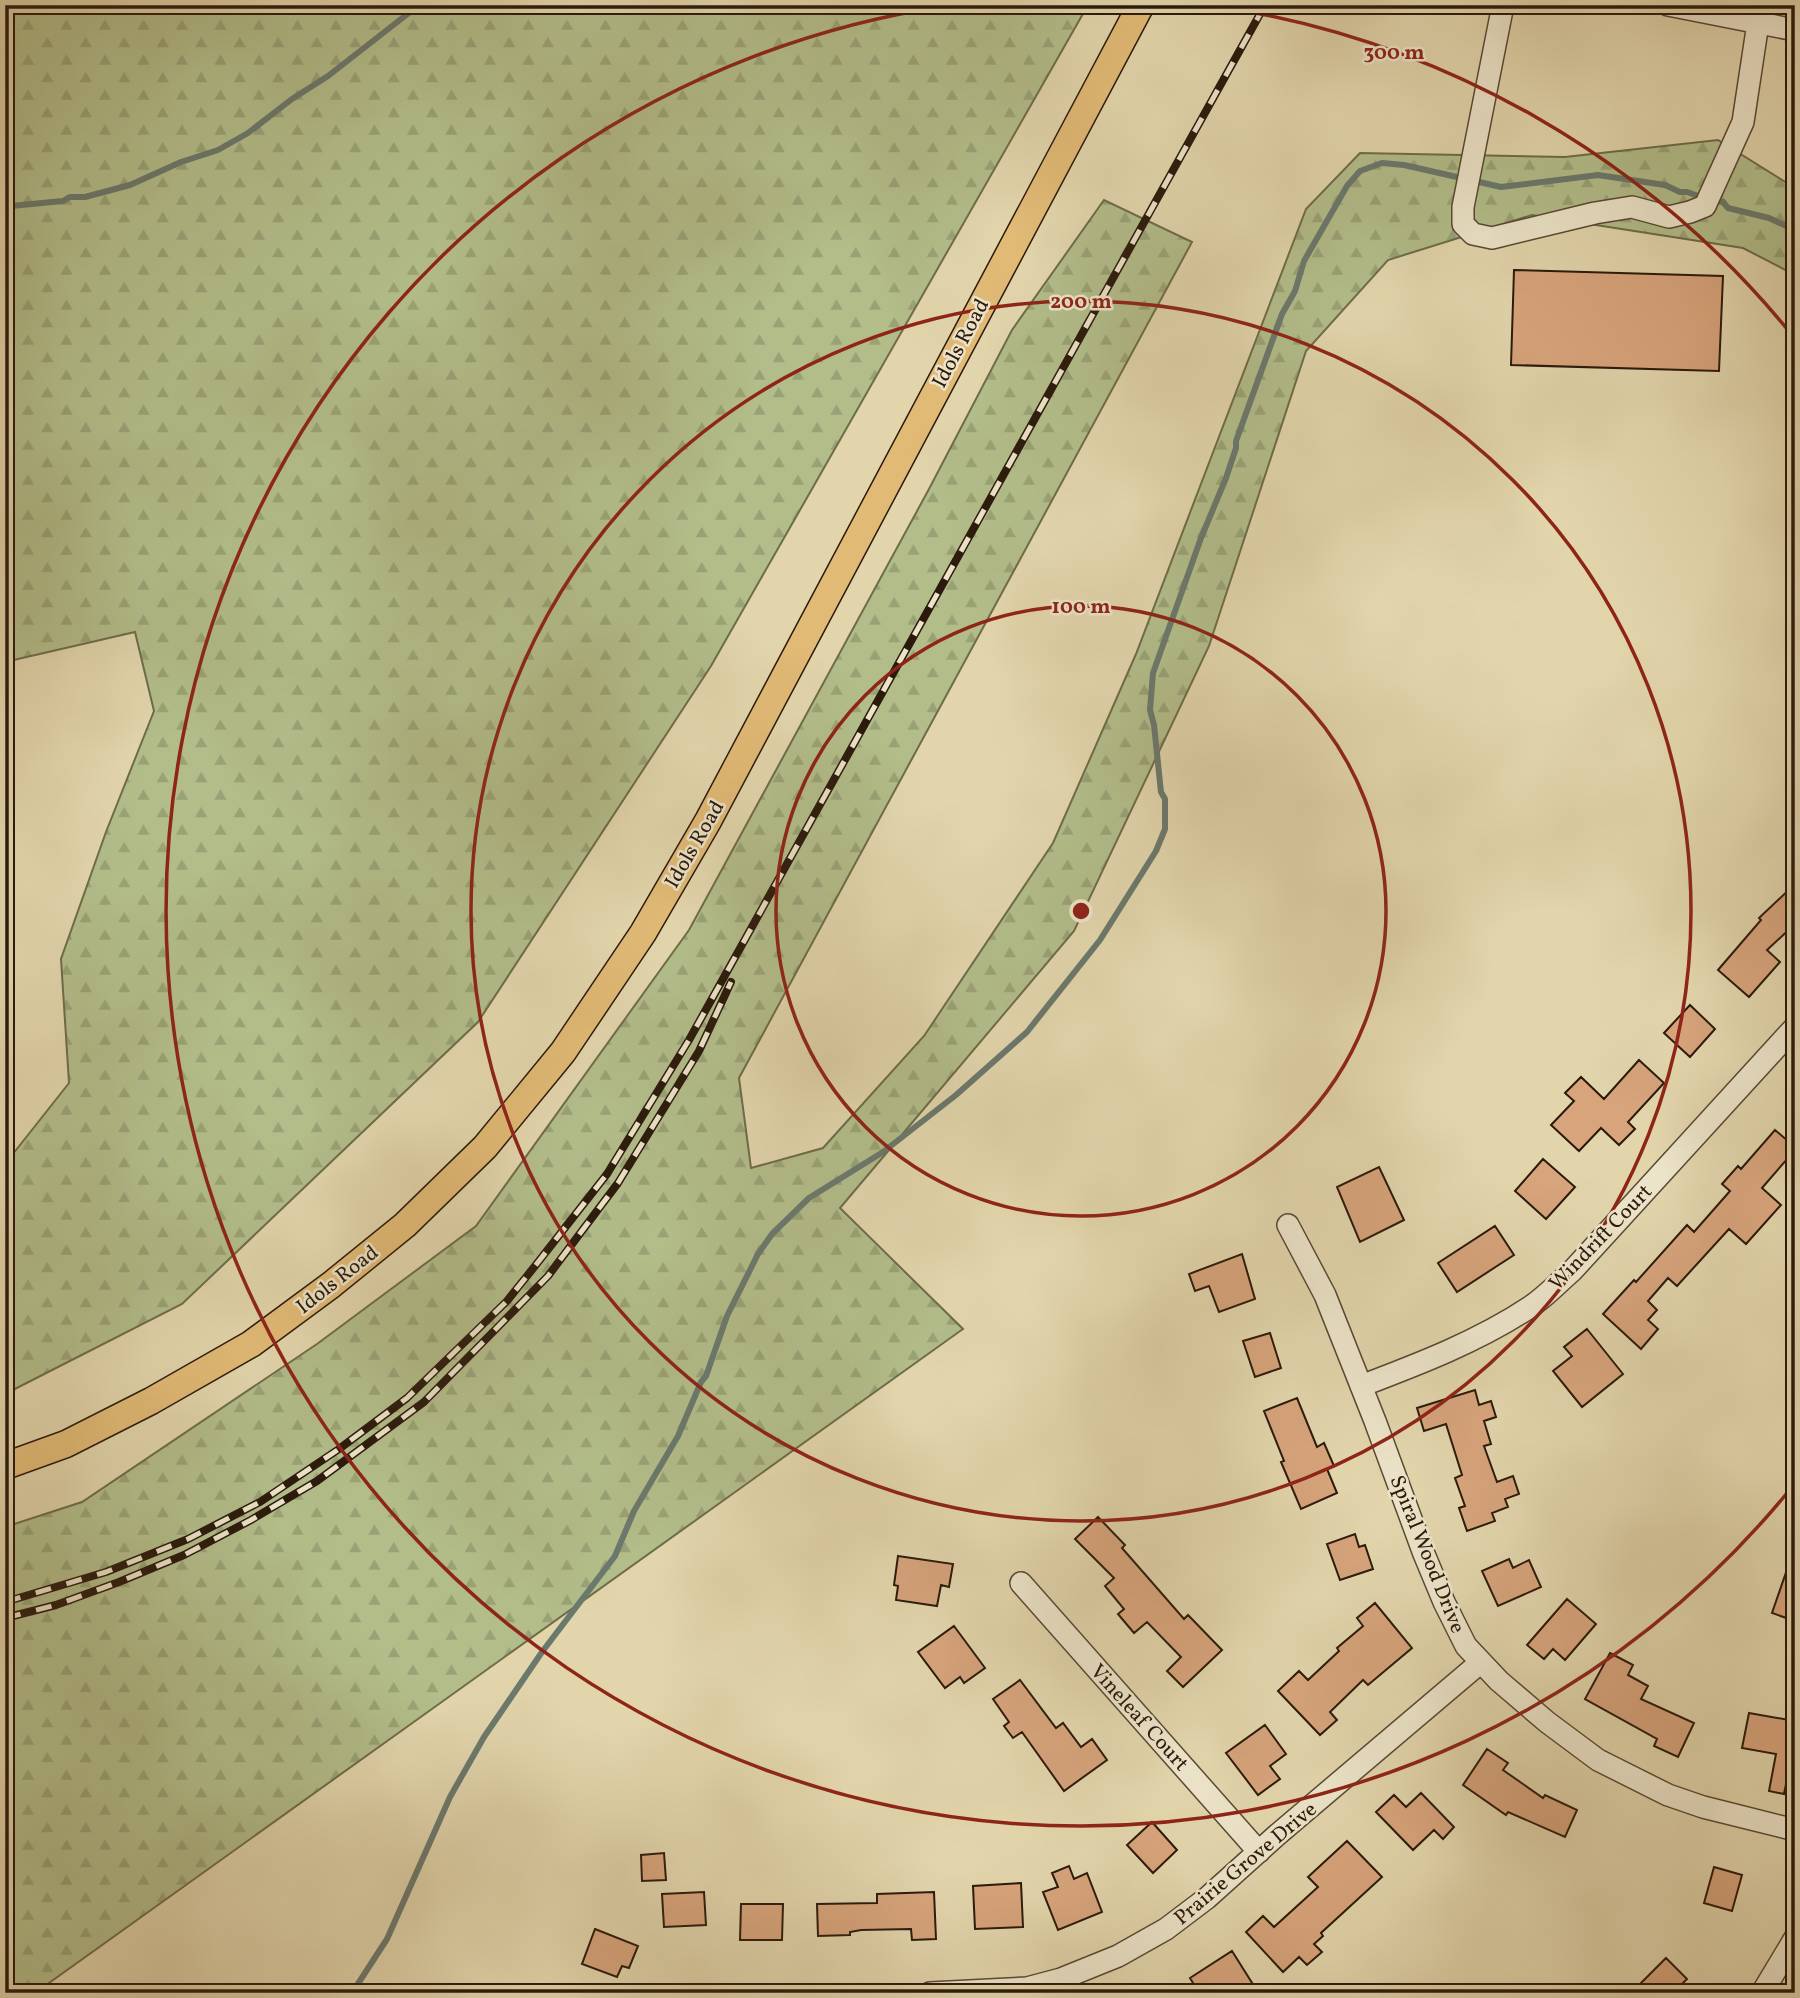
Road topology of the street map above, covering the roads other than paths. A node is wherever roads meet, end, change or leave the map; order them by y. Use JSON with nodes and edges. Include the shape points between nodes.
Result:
{"nodes":[{"id":1,"x":1141,"y":5,"type":"edge"},
{"id":2,"x":1503,"y":5,"type":"edge"},
{"id":3,"x":1668,"y":5,"type":"edge"},
{"id":4,"x":1758,"y":23,"type":"junction"},
{"id":5,"x":1795,"y":30,"type":"edge"},
{"id":6,"x":1795,"y":1027,"type":"edge"},
{"id":7,"x":1288,"y":1225,"type":"dead end"},
{"id":8,"x":1361,"y":1386,"type":"junction"},
{"id":9,"x":5,"y":1466,"type":"edge"},
{"id":10,"x":1021,"y":1583,"type":"dead end"},
{"id":11,"x":1481,"y":1661,"type":"junction"},
{"id":12,"x":1795,"y":1830,"type":"edge"},
{"id":13,"x":1259,"y":1852,"type":"junction"},
{"id":14,"x":1795,"y":1938,"type":"edge"},
{"id":15,"x":930,"y":1993,"type":"edge"},
{"id":16,"x":1762,"y":1993,"type":"edge"}],
"edges":[{"from":1,"to":9,"type":"main road","name":"Idols Road","via":[[708,821],[643,933],[563,1052],[485,1147],[405,1225],[312,1300],[251,1344],[151,1401],[66,1444]]},
{"from":2,"to":4,"type":"street","via":[[1463,207],[1463,224],[1473,234],[1492,238],[1595,213],[1632,208],[1670,217],[1705,205],[1743,122]]},
{"from":3,"to":4,"type":"street"},
{"from":4,"to":5,"type":"street"},
{"from":6,"to":8,"type":"street","name":"Windrift Court","via":[[1572,1271],[1531,1306],[1484,1334]]},
{"from":7,"to":8,"type":"street","name":"Spiral Wood Drive","via":[[1325,1295]]},
{"from":8,"to":11,"type":"street","name":"Spiral Wood Drive","via":[[1444,1602],[1466,1646]]},
{"from":10,"to":13,"type":"street","name":"Vineleaf Court"},
{"from":11,"to":12,"type":"street","name":"Spiral Wood Drive","via":[[1547,1722],[1598,1760],[1668,1795]]},
{"from":11,"to":13,"type":"street","name":"Prairie Grove Drive"},
{"from":13,"to":15,"type":"street","name":"Prairie Grove Drive","via":[[1166,1929],[1118,1956],[1027,1988]]},
{"from":14,"to":16,"type":"street"}]}
